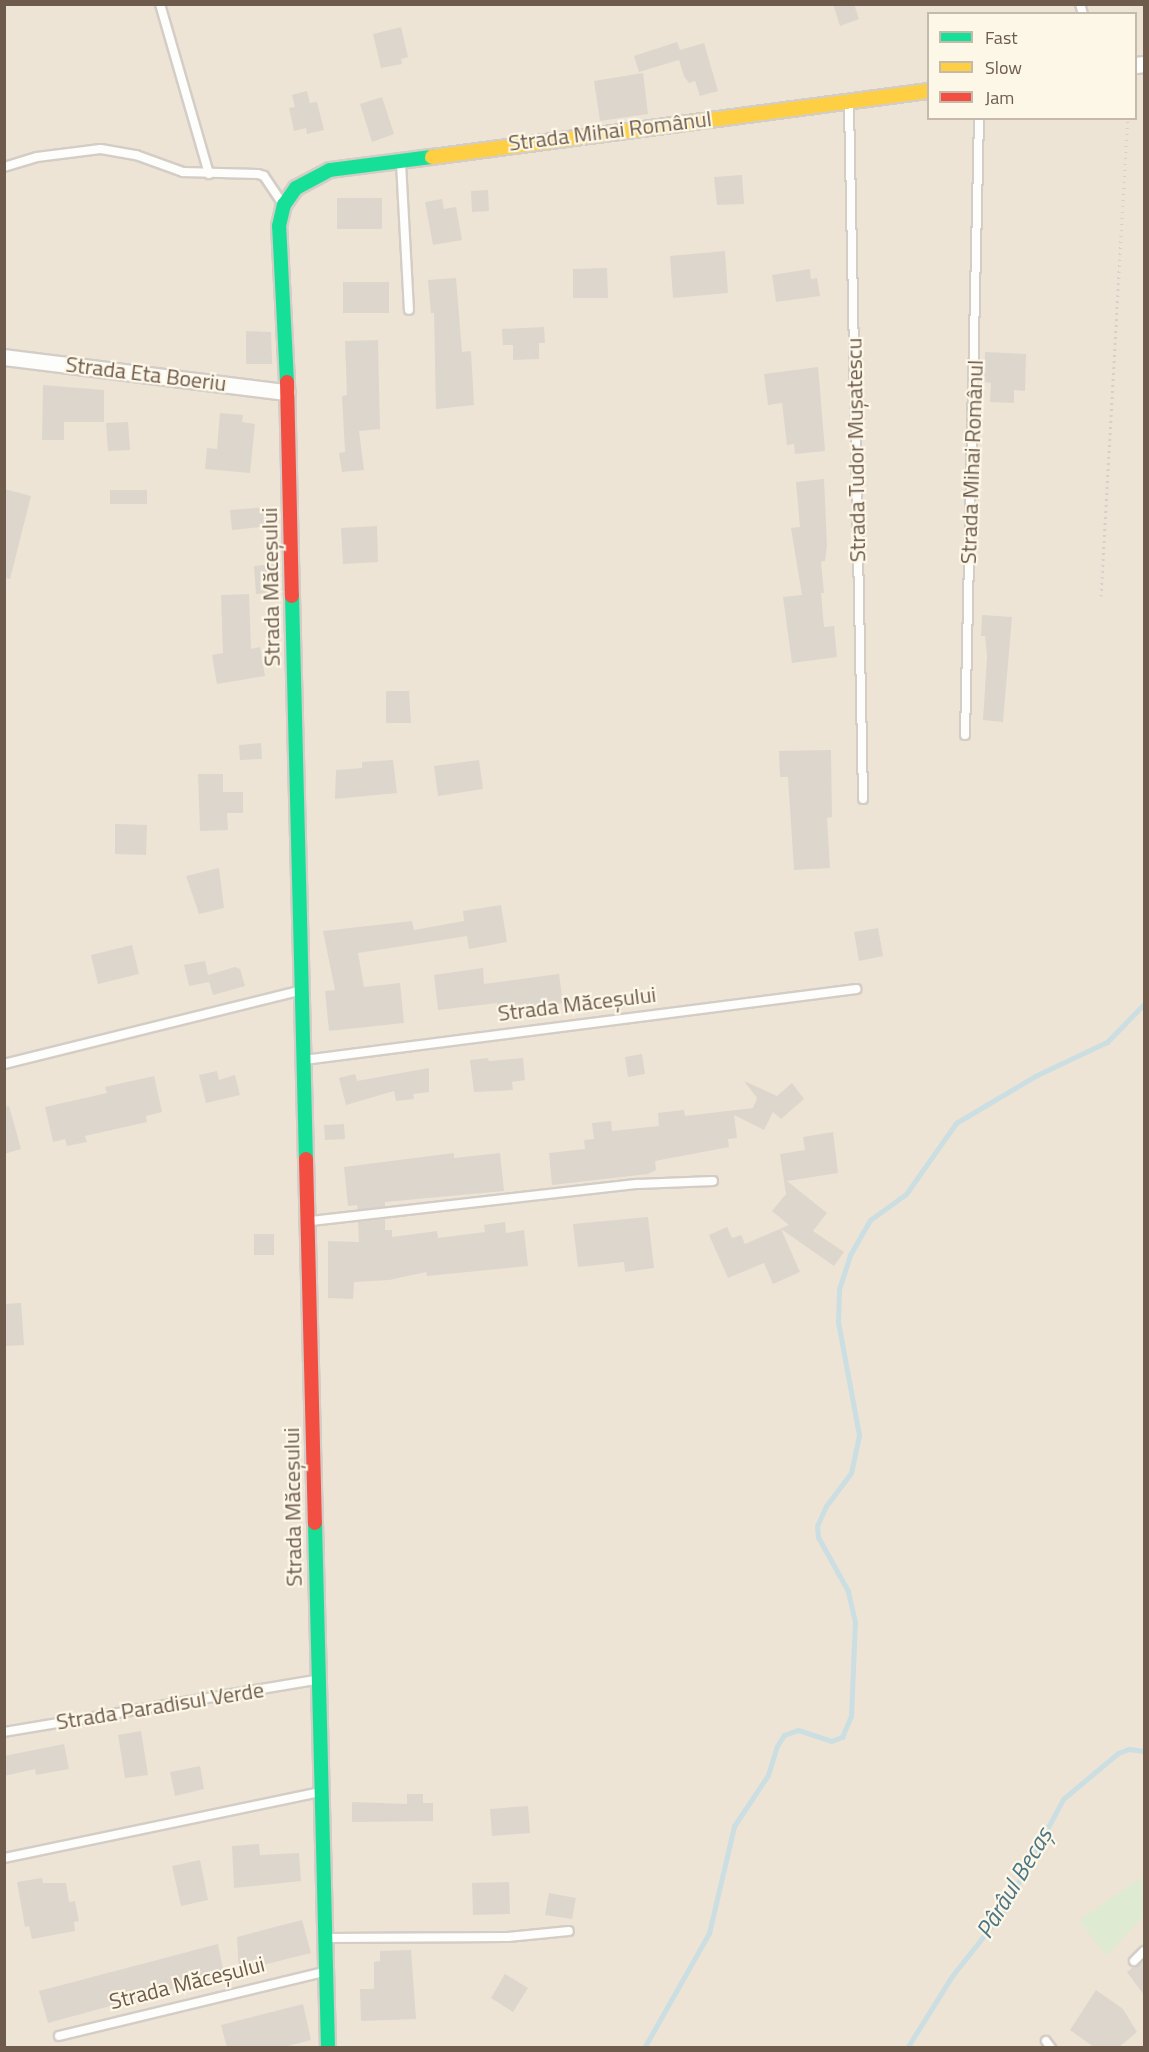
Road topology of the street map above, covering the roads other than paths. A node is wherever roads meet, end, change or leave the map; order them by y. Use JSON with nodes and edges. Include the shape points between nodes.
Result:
{"nodes":[{"id":1,"x":160,"y":4,"type":"edge"},
{"id":2,"x":927,"y":91,"type":"edge"},
{"id":3,"x":849,"y":100,"type":"junction"},
{"id":4,"x":979,"y":120,"type":"edge"},
{"id":5,"x":401,"y":159,"type":"junction"},
{"id":6,"x":4,"y":167,"type":"edge"},
{"id":7,"x":209,"y":174,"type":"junction"},
{"id":8,"x":296,"y":188,"type":"joint"},
{"id":9,"x":284,"y":206,"type":"junction"},
{"id":10,"x":409,"y":310,"type":"dead end"},
{"id":11,"x":4,"y":357,"type":"edge"},
{"id":12,"x":287,"y":392,"type":"junction"},
{"id":13,"x":965,"y":735,"type":"dead end"},
{"id":14,"x":863,"y":800,"type":"dead end"},
{"id":15,"x":856,"y":989,"type":"dead end"},
{"id":16,"x":300,"y":991,"type":"junction"},
{"id":17,"x":302,"y":1060,"type":"junction"},
{"id":18,"x":4,"y":1064,"type":"edge"},
{"id":19,"x":712,"y":1181,"type":"dead end"},
{"id":20,"x":309,"y":1222,"type":"junction"},
{"id":21,"x":316,"y":1680,"type":"junction"},
{"id":22,"x":4,"y":1732,"type":"edge"},
{"id":23,"x":320,"y":1792,"type":"junction"},
{"id":24,"x":4,"y":1858,"type":"edge"},
{"id":25,"x":569,"y":1931,"type":"dead end"},
{"id":26,"x":324,"y":1938,"type":"junction"},
{"id":27,"x":1144,"y":1951,"type":"edge"},
{"id":28,"x":1134,"y":1961,"type":"dead end"},
{"id":29,"x":325,"y":1971,"type":"junction"},
{"id":30,"x":59,"y":2036,"type":"dead end"},
{"id":31,"x":328,"y":2048,"type":"edge"}],
"edges":[{"from":1,"to":7,"type":"lane"},
{"from":2,"to":3,"type":"street","name":"Strada Mihai Românul"},
{"from":3,"to":5,"type":"street","name":"Strada Mihai Românul"},
{"from":3,"to":14,"type":"lane","name":"Strada Tudor Mușatescu"},
{"from":4,"to":13,"type":"lane","name":"Strada Mihai Românul"},
{"from":5,"to":8,"type":"street","name":"Strada Mihai Românul","via":[[330,170]]},
{"from":5,"to":10,"type":"lane"},
{"from":6,"to":7,"type":"lane","via":[[37,157],[101,149],[136,155],[183,172]]},
{"from":7,"to":9,"type":"lane","via":[[264,176]]},
{"from":8,"to":9,"type":"street","name":"Strada Măceșului"},
{"from":9,"to":12,"type":"street","name":"Strada Măceșului","via":[[279,226]]},
{"from":11,"to":12,"type":"street","name":"Strada Eta Boeriu"},
{"from":12,"to":16,"type":"street","name":"Strada Măceșului"},
{"from":15,"to":17,"type":"lane","name":"Strada Măceșului"},
{"from":16,"to":17,"type":"street","name":"Strada Măceșului"},
{"from":16,"to":18,"type":"lane"},
{"from":17,"to":20,"type":"street","name":"Strada Măceșului"},
{"from":19,"to":20,"type":"lane","via":[[638,1184]]},
{"from":20,"to":21,"type":"street","name":"Strada Măceșului"},
{"from":21,"to":22,"type":"lane","name":"Strada Paradisul Verde"},
{"from":21,"to":23,"type":"street","name":"Strada Măceșului"},
{"from":23,"to":24,"type":"lane"},
{"from":23,"to":26,"type":"street","name":"Strada Măceșului"},
{"from":25,"to":26,"type":"lane","via":[[508,1937]]},
{"from":26,"to":29,"type":"street","name":"Strada Măceșului"},
{"from":27,"to":28,"type":"lane"},
{"from":29,"to":30,"type":"lane","name":"Strada Măceșului"},
{"from":29,"to":31,"type":"street","name":"Strada Măceșului"}]}
